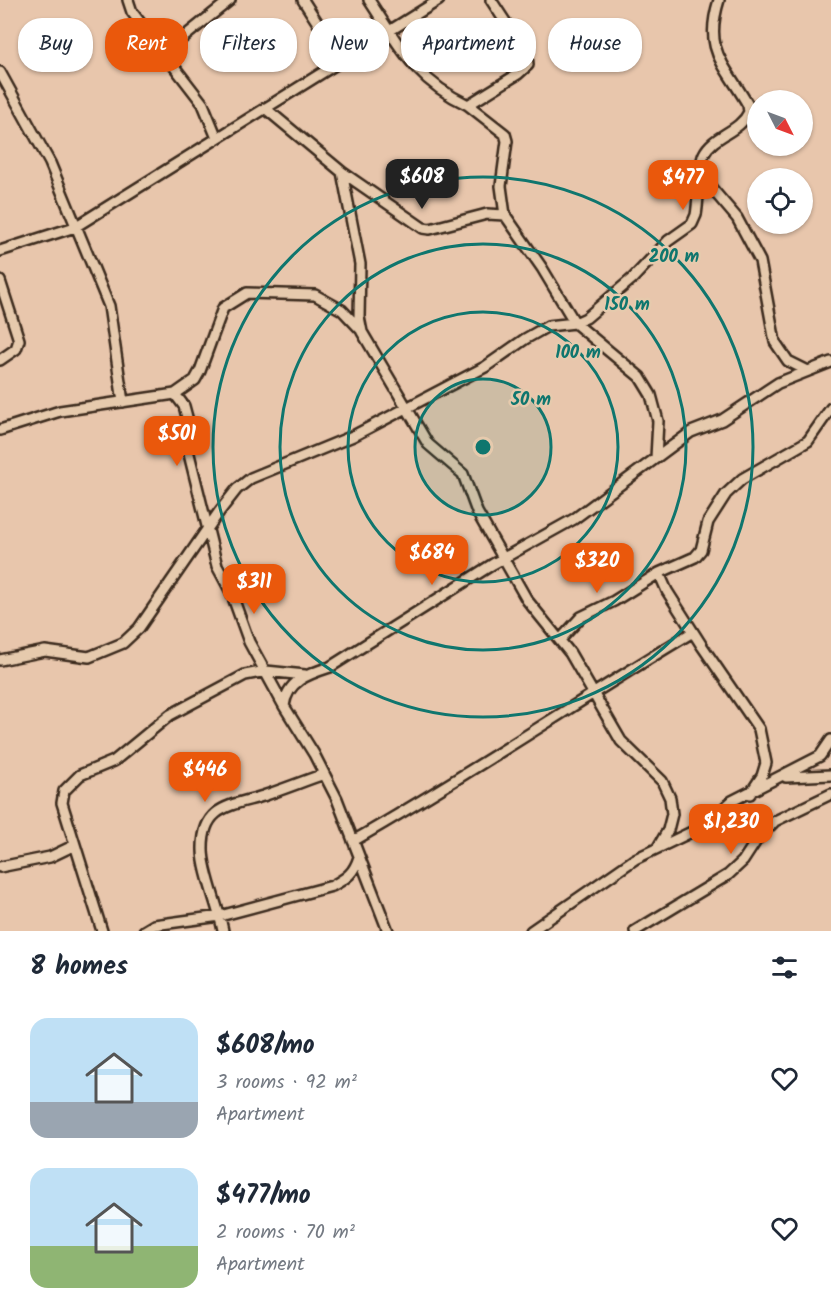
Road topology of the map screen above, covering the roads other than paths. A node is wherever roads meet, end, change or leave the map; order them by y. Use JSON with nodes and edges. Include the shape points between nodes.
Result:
{"nodes":[{"id":1,"x":128,"y":0,"type":"edge"},
{"id":2,"x":230,"y":0,"type":"edge"},
{"id":3,"x":303,"y":0,"type":"edge"},
{"id":4,"x":369,"y":0,"type":"edge"},
{"id":5,"x":439,"y":0,"type":"edge"},
{"id":6,"x":491,"y":0,"type":"edge"},
{"id":7,"x":719,"y":0,"type":"edge"},
{"id":8,"x":137,"y":18,"type":"edge"},
{"id":9,"x":315,"y":18,"type":"edge"},
{"id":10,"x":390,"y":31,"type":"junction"},
{"id":11,"x":188,"y":34,"type":"edge"},
{"id":12,"x":0,"y":72,"type":"edge"},
{"id":13,"x":179,"y":72,"type":"edge"},
{"id":14,"x":324,"y":72,"type":"edge"},
{"id":15,"x":468,"y":105,"type":"junction"},
{"id":16,"x":265,"y":108,"type":"junction"},
{"id":17,"x":217,"y":138,"type":"junction"},
{"id":18,"x":342,"y":172,"type":"junction"},
{"id":19,"x":701,"y":176,"type":"junction"},
{"id":20,"x":505,"y":215,"type":"junction"},
{"id":21,"x":75,"y":227,"type":"junction"},
{"id":22,"x":0,"y":251,"type":"edge"},
{"id":23,"x":0,"y":280,"type":"edge"},
{"id":24,"x":575,"y":323,"type":"junction"},
{"id":25,"x":362,"y":332,"type":"junction"},
{"id":26,"x":0,"y":360,"type":"edge"},
{"id":27,"x":831,"y":362,"type":"edge"},
{"id":28,"x":806,"y":370,"type":"junction"},
{"id":29,"x":175,"y":394,"type":"junction"},
{"id":30,"x":123,"y":402,"type":"junction"},
{"id":31,"x":406,"y":408,"type":"junction"},
{"id":32,"x":831,"y":408,"type":"edge"},
{"id":33,"x":0,"y":430,"type":"edge"},
{"id":34,"x":656,"y":458,"type":"junction"},
{"id":35,"x":208,"y":530,"type":"junction"},
{"id":36,"x":503,"y":558,"type":"junction"},
{"id":37,"x":659,"y":573,"type":"junction"},
{"id":38,"x":693,"y":632,"type":"junction"},
{"id":39,"x":560,"y":640,"type":"junction"},
{"id":40,"x":0,"y":660,"type":"edge"},
{"id":41,"x":266,"y":671,"type":"junction"},
{"id":42,"x":305,"y":675,"type":"junction"},
{"id":43,"x":594,"y":691,"type":"junction"},
{"id":44,"x":284,"y":706,"type":"junction"},
{"id":45,"x":831,"y":740,"type":"edge"},
{"id":46,"x":324,"y":774,"type":"junction"},
{"id":47,"x":831,"y":775,"type":"edge"},
{"id":48,"x":783,"y":776,"type":"junction"},
{"id":49,"x":750,"y":794,"type":"junction"},
{"id":50,"x":831,"y":794,"type":"edge"},
{"id":51,"x":353,"y":841,"type":"junction"},
{"id":52,"x":75,"y":845,"type":"junction"},
{"id":53,"x":658,"y":847,"type":"junction"},
{"id":54,"x":359,"y":856,"type":"junction"},
{"id":55,"x":0,"y":867,"type":"edge"},
{"id":56,"x":220,"y":916,"type":"junction"},
{"id":57,"x":102,"y":931,"type":"edge"},
{"id":58,"x":144,"y":931,"type":"edge"},
{"id":59,"x":224,"y":931,"type":"edge"},
{"id":60,"x":388,"y":931,"type":"edge"},
{"id":61,"x":531,"y":931,"type":"edge"},
{"id":62,"x":635,"y":931,"type":"edge"}],
"edges":[{"from":1,"to":8,"type":"street"},
{"from":2,"to":11,"type":"street"},
{"from":3,"to":9,"type":"street"},
{"from":4,"to":10,"type":"street"},
{"from":5,"to":10,"type":"street"},
{"from":6,"to":15,"type":"street","via":[[527,55],[528,65]]},
{"from":7,"to":19,"type":"street","via":[[712,24],[715,52],[749,112],[737,128],[703,155]]},
{"from":10,"to":15,"type":"street","via":[[423,77]]},
{"from":12,"to":21,"type":"street","via":[[50,163]]},
{"from":13,"to":17,"type":"street","via":[[203,104]]},
{"from":14,"to":16,"type":"street"},
{"from":15,"to":20,"type":"street","via":[[506,134],[501,186]]},
{"from":16,"to":17,"type":"street"},
{"from":16,"to":18,"type":"street"},
{"from":17,"to":21,"type":"street"},
{"from":18,"to":20,"type":"street","via":[[423,228],[486,214]]},
{"from":18,"to":25,"type":"street","via":[[360,264]]},
{"from":19,"to":24,"type":"street","via":[[692,224],[600,308]]},
{"from":19,"to":28,"type":"street","via":[[737,218],[760,261],[775,342],[788,361]]},
{"from":20,"to":24,"type":"street"},
{"from":21,"to":22,"type":"street"},
{"from":21,"to":30,"type":"street","via":[[109,306]]},
{"from":23,"to":26,"type":"street","via":[[19,340],[16,349]]},
{"from":24,"to":31,"type":"street","via":[[549,326],[484,367]]},
{"from":24,"to":34,"type":"street","via":[[640,377],[651,395],[658,422]]},
{"from":25,"to":29,"type":"street","via":[[342,310],[315,295],[247,293],[223,308],[195,380]]},
{"from":25,"to":31,"type":"street"},
{"from":27,"to":28,"type":"street"},
{"from":28,"to":34,"type":"street","via":[[778,383],[722,420],[691,432]]},
{"from":29,"to":30,"type":"street"},
{"from":29,"to":35,"type":"street","via":[[188,421],[187,446]]},
{"from":30,"to":33,"type":"street","via":[[60,411]]},
{"from":31,"to":35,"type":"street","via":[[315,454],[251,478],[237,489]]},
{"from":31,"to":36,"type":"street","via":[[428,444],[464,474],[477,512]]},
{"from":32,"to":37,"type":"street","via":[[808,441],[742,479],[726,494],[708,522],[701,550],[695,557]]},
{"from":34,"to":36,"type":"street","via":[[574,519]]},
{"from":35,"to":40,"type":"street","via":[[139,628],[123,643],[89,657],[45,651]]},
{"from":35,"to":41,"type":"street","via":[[217,566],[249,642]]},
{"from":36,"to":39,"type":"street","via":[[527,600]]},
{"from":36,"to":42,"type":"street","via":[[330,667]]},
{"from":37,"to":38,"type":"street"},
{"from":37,"to":39,"type":"street","via":[[581,617]]},
{"from":38,"to":43,"type":"street"},
{"from":38,"to":49,"type":"street","via":[[759,729],[766,763]]},
{"from":39,"to":43,"type":"street"},
{"from":41,"to":42,"type":"street"},
{"from":41,"to":44,"type":"street"},
{"from":41,"to":52,"type":"street","via":[[245,675],[196,700],[170,715],[114,761],[70,783],[62,803]]},
{"from":42,"to":44,"type":"street","via":[[290,688]]},
{"from":43,"to":51,"type":"street","via":[[420,803]]},
{"from":43,"to":53,"type":"street","via":[[621,741],[656,774],[670,798],[672,814]]},
{"from":44,"to":46,"type":"street"},
{"from":45,"to":48,"type":"street","via":[[820,756]]},
{"from":46,"to":51,"type":"street"},
{"from":46,"to":56,"type":"street","via":[[231,803],[208,821],[202,852]]},
{"from":47,"to":48,"type":"street"},
{"from":48,"to":49,"type":"street"},
{"from":49,"to":53,"type":"street","via":[[732,801],[704,826]]},
{"from":50,"to":62,"type":"street","via":[[775,821],[733,871]]},
{"from":51,"to":54,"type":"street"},
{"from":52,"to":55,"type":"street","via":[[50,857]]},
{"from":52,"to":57,"type":"street"},
{"from":53,"to":61,"type":"street"},
{"from":54,"to":56,"type":"street","via":[[348,878],[332,886]]},
{"from":54,"to":60,"type":"street"},
{"from":56,"to":58,"type":"street","via":[[166,922]]},
{"from":56,"to":59,"type":"street"}]}
